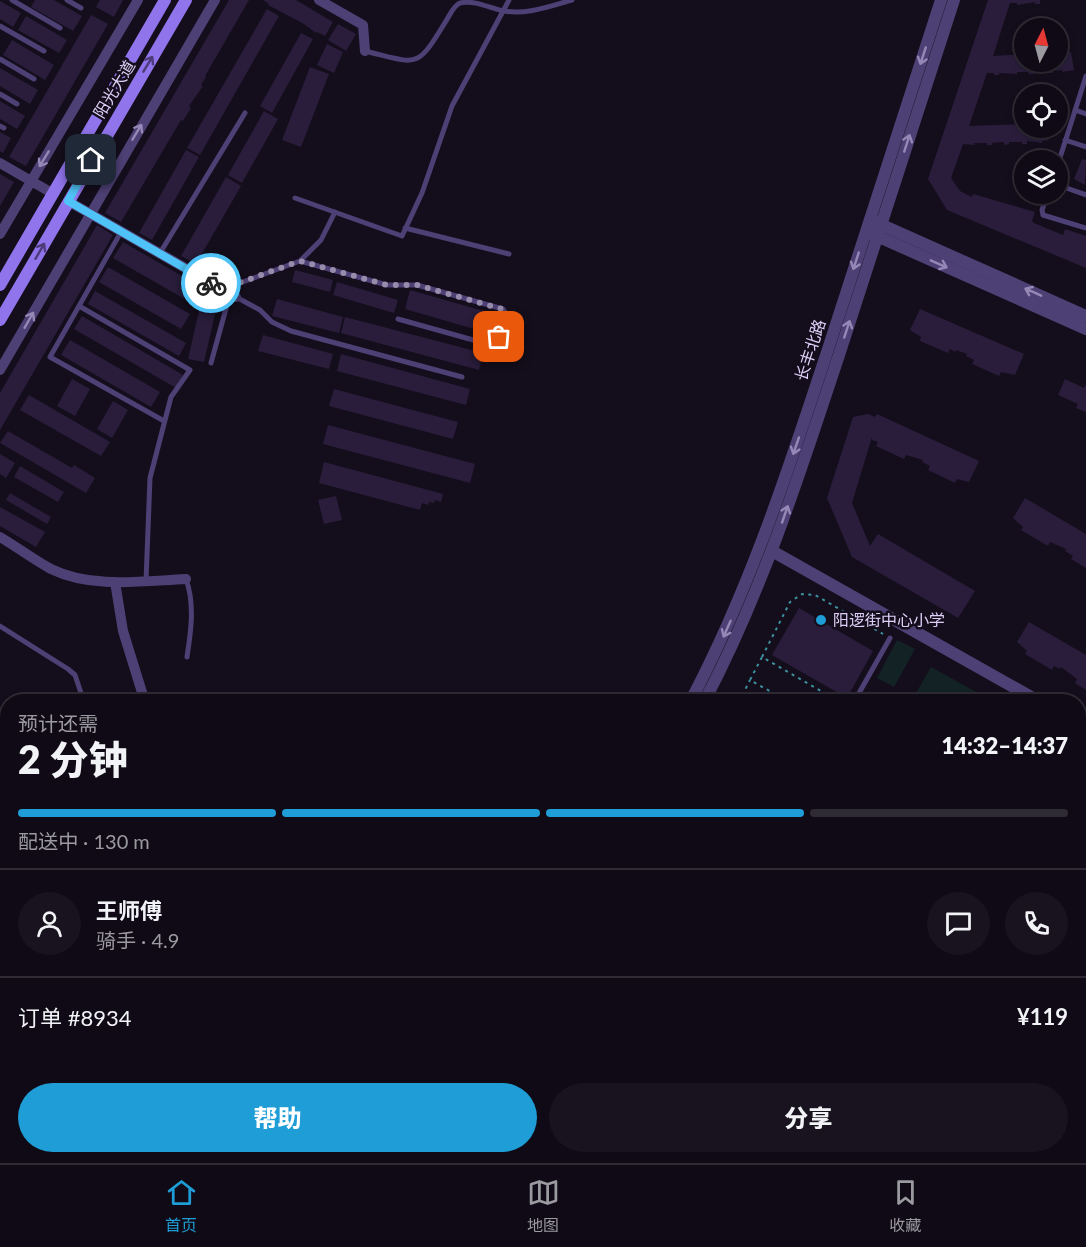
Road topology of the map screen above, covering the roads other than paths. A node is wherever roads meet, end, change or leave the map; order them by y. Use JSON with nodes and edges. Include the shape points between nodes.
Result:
{"nodes":[{"id":1,"x":12,"y":0,"type":"edge"},
{"id":2,"x":67,"y":0,"type":"edge"},
{"id":3,"x":138,"y":0,"type":"edge"},
{"id":4,"x":165,"y":0,"type":"edge"},
{"id":5,"x":186,"y":0,"type":"edge"},
{"id":6,"x":215,"y":0,"type":"edge"},
{"id":7,"x":319,"y":0,"type":"edge"},
{"id":8,"x":509,"y":0,"type":"edge"},
{"id":9,"x":572,"y":0,"type":"edge"},
{"id":10,"x":941,"y":0,"type":"edge"},
{"id":11,"x":954,"y":0,"type":"edge"},
{"id":12,"x":81,"y":8,"type":"dead end"},
{"id":13,"x":504,"y":11,"type":"junction"},
{"id":14,"x":0,"y":26,"type":"edge"},
{"id":15,"x":60,"y":28,"type":"dead end"},
{"id":16,"x":44,"y":51,"type":"dead end"},
{"id":17,"x":365,"y":51,"type":"joint"},
{"id":18,"x":0,"y":59,"type":"edge"},
{"id":19,"x":1086,"y":76,"type":"edge"},
{"id":20,"x":34,"y":79,"type":"dead end"},
{"id":21,"x":0,"y":94,"type":"edge"},
{"id":22,"x":17,"y":104,"type":"dead end"},
{"id":23,"x":1075,"y":110,"type":"junction"},
{"id":24,"x":245,"y":113,"type":"dead end"},
{"id":25,"x":1086,"y":114,"type":"edge"},
{"id":26,"x":1065,"y":140,"type":"junction"},
{"id":27,"x":1086,"y":147,"type":"edge"},
{"id":28,"x":1062,"y":150,"type":"edge"},
{"id":29,"x":0,"y":163,"type":"edge"},
{"id":30,"x":31,"y":181,"type":"junction"},
{"id":31,"x":1068,"y":189,"type":"edge"},
{"id":32,"x":52,"y":193,"type":"junction"},
{"id":33,"x":1086,"y":195,"type":"edge"},
{"id":34,"x":295,"y":198,"type":"dead end"},
{"id":35,"x":68,"y":201,"type":"junction"},
{"id":36,"x":1044,"y":204,"type":"edge"},
{"id":37,"x":335,"y":212,"type":"junction"},
{"id":38,"x":90,"y":214,"type":"junction"},
{"id":39,"x":405,"y":228,"type":"junction"},
{"id":40,"x":873,"y":228,"type":"junction"},
{"id":41,"x":1086,"y":228,"type":"edge"},
{"id":42,"x":121,"y":231,"type":"junction"},
{"id":43,"x":0,"y":234,"type":"edge"},
{"id":44,"x":160,"y":254,"type":"junction"},
{"id":45,"x":509,"y":254,"type":"dead end"},
{"id":46,"x":300,"y":261,"type":"junction"},
{"id":47,"x":0,"y":285,"type":"edge"},
{"id":48,"x":229,"y":293,"type":"junction"},
{"id":49,"x":79,"y":306,"type":"junction"},
{"id":50,"x":1086,"y":316,"type":"edge"},
{"id":51,"x":398,"y":319,"type":"dead end"},
{"id":52,"x":0,"y":320,"type":"edge"},
{"id":53,"x":1086,"y":329,"type":"edge"},
{"id":54,"x":211,"y":363,"type":"dead end"},
{"id":55,"x":0,"y":370,"type":"edge"},
{"id":56,"x":462,"y":377,"type":"dead end"},
{"id":57,"x":164,"y":421,"type":"junction"},
{"id":58,"x":0,"y":537,"type":"edge"},
{"id":59,"x":772,"y":551,"type":"junction"},
{"id":60,"x":186,"y":579,"type":"joint"},
{"id":61,"x":146,"y":581,"type":"junction"},
{"id":62,"x":115,"y":582,"type":"junction"},
{"id":63,"x":0,"y":627,"type":"edge"},
{"id":64,"x":890,"y":638,"type":"road end"},
{"id":65,"x":187,"y":657,"type":"dead end"},
{"id":66,"x":81,"y":694,"type":"edge"},
{"id":67,"x":143,"y":694,"type":"edge"},
{"id":68,"x":694,"y":694,"type":"edge"},
{"id":69,"x":708,"y":694,"type":"edge"},
{"id":70,"x":858,"y":694,"type":"edge"},
{"id":71,"x":1027,"y":694,"type":"edge"}],
"edges":[{"from":1,"to":15,"type":"lane"},
{"from":2,"to":12,"type":"lane"},
{"from":3,"to":30,"type":"street","one_way":true},
{"from":4,"to":32,"type":"main road","name":"阳光大道"},
{"from":35,"to":5,"type":"main road","name":"阳光大道","one_way":true},
{"from":38,"to":6,"type":"street","one_way":true},
{"from":7,"to":17,"type":"street","via":[[363,25]]},
{"from":8,"to":13,"type":"lane"},
{"from":9,"to":13,"type":"lane","via":[[530,11]]},
{"from":10,"to":40,"type":"street","name":"长丰北路","one_way":true},
{"from":40,"to":11,"type":"street","name":"长丰北路","one_way":true},
{"from":13,"to":17,"type":"lane","via":[[476,0],[461,3],[453,9],[423,56],[416,60]]},
{"from":13,"to":39,"type":"lane","via":[[452,106],[422,193]]},
{"from":14,"to":16,"type":"lane"},
{"from":18,"to":20,"type":"lane"},
{"from":19,"to":23,"type":"lane"},
{"from":21,"to":22,"type":"lane"},
{"from":23,"to":25,"type":"lane"},
{"from":23,"to":26,"type":"lane"},
{"from":24,"to":44,"type":"lane"},
{"from":26,"to":27,"type":"lane"},
{"from":26,"to":28,"type":"lane"},
{"from":29,"to":30,"type":"street"},
{"from":30,"to":32,"type":"street"},
{"from":30,"to":43,"type":"street"},
{"from":31,"to":33,"type":"lane"},
{"from":32,"to":47,"type":"main road","name":"阳光大道"},
{"from":34,"to":37,"type":"lane"},
{"from":35,"to":38,"type":"street"},
{"from":52,"to":35,"type":"main road","name":"阳光大道","one_way":true},
{"from":36,"to":41,"type":"lane","via":[[1043,215]]},
{"from":37,"to":39,"type":"lane","via":[[402,236]]},
{"from":37,"to":46,"type":"lane","via":[[321,240]]},
{"from":38,"to":42,"type":"street"},
{"from":55,"to":38,"type":"street","one_way":true},
{"from":39,"to":45,"type":"lane"},
{"from":50,"to":40,"type":"street","one_way":true},
{"from":40,"to":53,"type":"street","one_way":true},
{"from":59,"to":40,"type":"street","name":"长丰北路","one_way":true,"via":[[808,448]]},
{"from":40,"to":68,"type":"street","name":"长丰北路","one_way":true,"via":[[766,532]]},
{"from":42,"to":44,"type":"street"},
{"from":42,"to":49,"type":"lane"},
{"from":44,"to":48,"type":"street"},
{"from":46,"to":48,"type":"lane"},
{"from":46,"to":51,"type":"lane","via":[[387,285],[428,288],[502,309],[506,318],[502,334],[484,343]]},
{"from":48,"to":54,"type":"lane"},
{"from":48,"to":56,"type":"lane","via":[[291,331]]},
{"from":49,"to":57,"type":"lane","via":[[189,370],[171,397]]},
{"from":49,"to":57,"type":"lane","via":[[50,357]]},
{"from":57,"to":61,"type":"lane","via":[[150,478]]},
{"from":58,"to":62,"type":"street","via":[[62,574]]},
{"from":59,"to":69,"type":"street","name":"长丰北路"},
{"from":59,"to":71,"type":"street"},
{"from":60,"to":61,"type":"street"},
{"from":60,"to":65,"type":"lane","via":[[192,609]]},
{"from":61,"to":62,"type":"street"},
{"from":62,"to":67,"type":"street","via":[[123,631]]},
{"from":63,"to":66,"type":"lane","via":[[68,669],[75,675]]},
{"from":64,"to":70,"type":"lane"}]}
